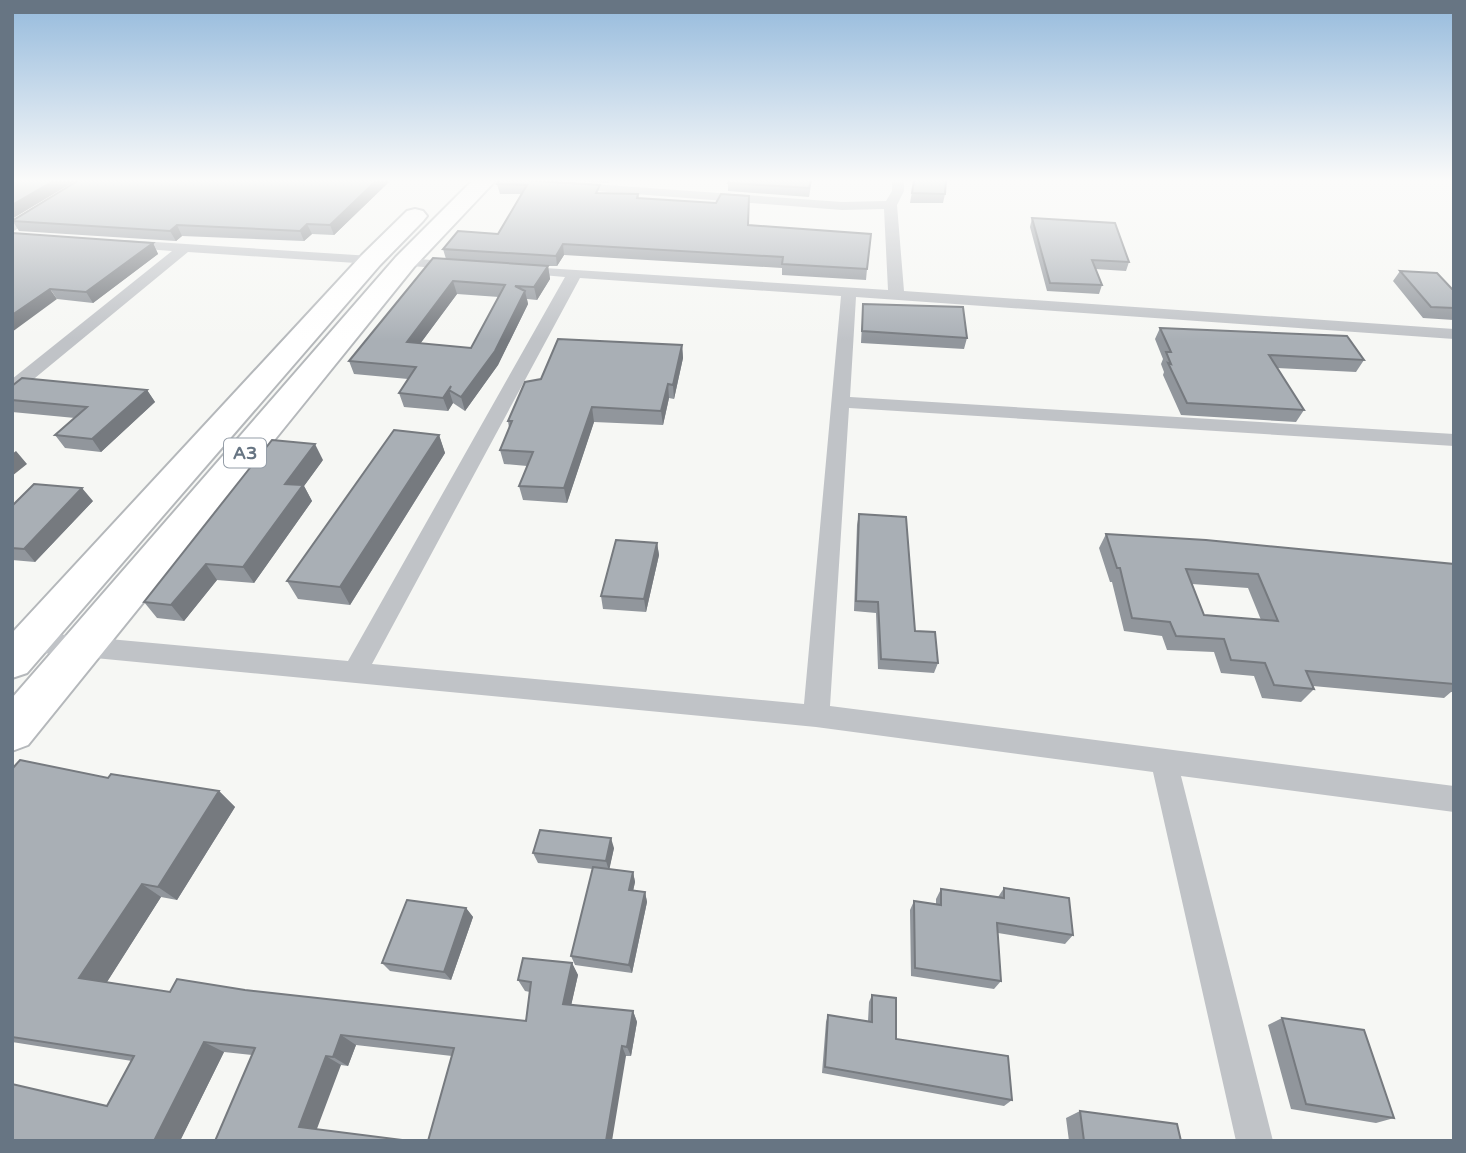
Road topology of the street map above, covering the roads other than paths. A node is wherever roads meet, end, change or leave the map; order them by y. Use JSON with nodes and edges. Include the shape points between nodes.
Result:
{"nodes":[{"id":1,"x":398,"y":234,"type":"edge"},
{"id":2,"x":432,"y":234,"type":"edge"},
{"id":3,"x":893,"y":234,"type":"edge"},
{"id":4,"x":106,"y":242,"type":"edge"},
{"id":5,"x":186,"y":247,"type":"junction"},
{"id":6,"x":371,"y":260,"type":"junction"},
{"id":7,"x":405,"y":262,"type":"junction"},
{"id":8,"x":471,"y":266,"type":"edge"},
{"id":9,"x":497,"y":268,"type":"edge"},
{"id":10,"x":575,"y":273,"type":"junction"},
{"id":11,"x":849,"y":292,"type":"junction"},
{"id":12,"x":896,"y":295,"type":"junction"},
{"id":13,"x":1454,"y":334,"type":"edge"},
{"id":14,"x":12,"y":388,"type":"edge"},
{"id":15,"x":839,"y":402,"type":"junction"},
{"id":16,"x":1454,"y":440,"type":"edge"},
{"id":17,"x":18,"y":647,"type":"edge"},
{"id":18,"x":82,"y":647,"type":"junction"},
{"id":19,"x":354,"y":673,"type":"junction"},
{"id":20,"x":816,"y":716,"type":"junction"},
{"id":21,"x":12,"y":731,"type":"edge"},
{"id":22,"x":1164,"y":761,"type":"junction"},
{"id":23,"x":1454,"y":799,"type":"edge"},
{"id":24,"x":1255,"y":1141,"type":"edge"}],
"edges":[{"from":1,"to":6,"type":"highway","number":"A3"},
{"from":2,"to":7,"type":"highway","number":"A3"},
{"from":3,"to":12,"type":"street"},
{"from":4,"to":5,"type":"street"},
{"from":5,"to":6,"type":"street"},
{"from":5,"to":14,"type":"street"},
{"from":6,"to":17,"type":"highway","number":"A3"},
{"from":7,"to":8,"type":"street"},
{"from":7,"to":18,"type":"highway","number":"A3"},
{"from":9,"to":10,"type":"street"},
{"from":10,"to":11,"type":"street"},
{"from":10,"to":19,"type":"street"},
{"from":11,"to":12,"type":"street"},
{"from":11,"to":15,"type":"street"},
{"from":12,"to":13,"type":"street"},
{"from":15,"to":16,"type":"street"},
{"from":15,"to":20,"type":"street"},
{"from":17,"to":18,"type":"street"},
{"from":18,"to":19,"type":"street"},
{"from":18,"to":21,"type":"highway","number":"A3"},
{"from":19,"to":20,"type":"street"},
{"from":20,"to":22,"type":"street"},
{"from":22,"to":23,"type":"street"},
{"from":22,"to":24,"type":"street"}]}
